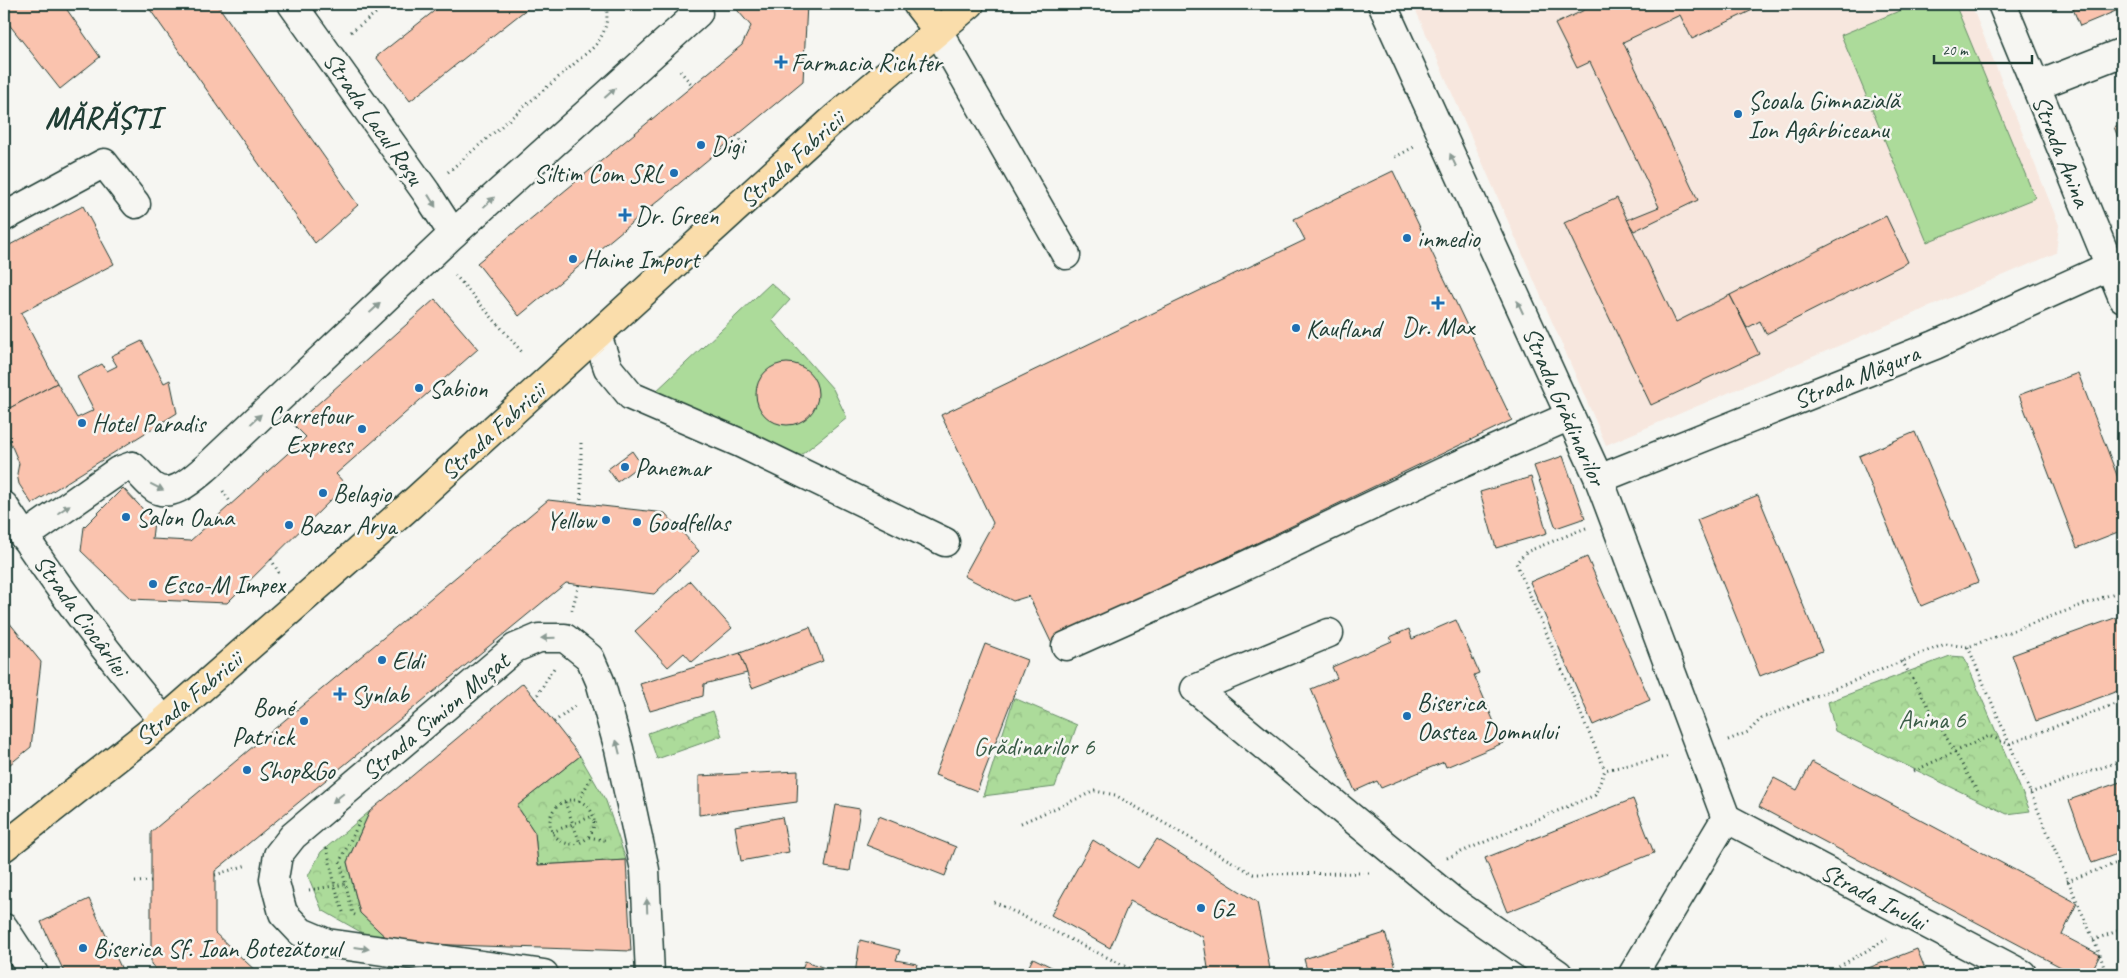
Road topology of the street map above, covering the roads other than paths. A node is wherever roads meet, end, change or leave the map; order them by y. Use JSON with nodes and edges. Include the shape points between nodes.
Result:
{"nodes":[{"id":1,"x":292,"y":4,"type":"edge"},
{"id":2,"x":691,"y":4,"type":"edge"},
{"id":3,"x":917,"y":4,"type":"edge"},
{"id":4,"x":970,"y":4,"type":"edge"},
{"id":5,"x":1382,"y":4,"type":"edge"},
{"id":6,"x":2002,"y":4,"type":"edge"},
{"id":7,"x":938,"y":31,"type":"junction"},
{"id":8,"x":2123,"y":52,"type":"edge"},
{"id":9,"x":2036,"y":86,"type":"junction"},
{"id":10,"x":136,"y":204,"type":"dead end"},
{"id":11,"x":4,"y":217,"type":"edge"},
{"id":12,"x":444,"y":243,"type":"junction"},
{"id":13,"x":1066,"y":255,"type":"dead end"},
{"id":14,"x":2110,"y":266,"type":"junction"},
{"id":15,"x":2123,"y":298,"type":"edge"},
{"id":16,"x":597,"y":335,"type":"junction"},
{"id":17,"x":1570,"y":416,"type":"junction"},
{"id":18,"x":1604,"y":491,"type":"junction"},
{"id":19,"x":4,"y":506,"type":"edge"},
{"id":20,"x":24,"y":537,"type":"junction"},
{"id":21,"x":945,"y":542,"type":"dead end"},
{"id":22,"x":1329,"y":633,"type":"dead end"},
{"id":23,"x":1066,"y":646,"type":"dead end"},
{"id":24,"x":164,"y":721,"type":"junction"},
{"id":25,"x":1726,"y":818,"type":"junction"},
{"id":26,"x":4,"y":847,"type":"edge"},
{"id":27,"x":4,"y":928,"type":"edge"},
{"id":28,"x":649,"y":965,"type":"edge"},
{"id":29,"x":34,"y":974,"type":"edge"},
{"id":30,"x":544,"y":974,"type":"edge"},
{"id":31,"x":1558,"y":974,"type":"edge"},
{"id":32,"x":1633,"y":974,"type":"edge"},
{"id":33,"x":2022,"y":974,"type":"edge"}],
"edges":[{"from":1,"to":12,"type":"street","name":"Strada Lacul Roșu","one_way":true,"via":[[426,192]]},
{"from":12,"to":2,"type":"street","one_way":true,"via":[[698,13]]},
{"from":3,"to":7,"type":"main road"},
{"from":4,"to":7,"type":"main road","name":"Strada Fabricii"},
{"from":17,"to":5,"type":"street","name":"Strada Grădinarilor","one_way":true},
{"from":6,"to":9,"type":"street","name":"Strada Anina"},
{"from":7,"to":13,"type":"street"},
{"from":7,"to":16,"type":"main road","name":"Strada Fabricii","via":[[836,117]]},
{"from":8,"to":9,"type":"street"},
{"from":9,"to":14,"type":"street","name":"Strada Anina"},
{"from":10,"to":11,"type":"street","via":[[104,163]]},
{"from":20,"to":12,"type":"street","one_way":true,"via":[[118,471],[132,466],[154,488],[167,492],[185,484]]},
{"from":14,"to":15,"type":"street","name":"Strada Anina"},
{"from":14,"to":18,"type":"street","name":"Strada Măgura"},
{"from":16,"to":21,"type":"street","via":[[608,368],[631,396],[740,443]]},
{"from":16,"to":24,"type":"main road","name":"Strada Fabricii","via":[[406,509]]},
{"from":17,"to":18,"type":"street","name":"Strada Grădinarilor"},
{"from":17,"to":23,"type":"street"},
{"from":18,"to":25,"type":"street","name":"Strada Grădinarilor"},
{"from":19,"to":20,"type":"street","name":"Strada Ciocârliei"},
{"from":20,"to":24,"type":"street","name":"Strada Ciocârliei"},
{"from":22,"to":31,"type":"street","via":[[1195,689],[1454,902]]},
{"from":24,"to":26,"type":"main road","name":"Strada Fabricii"},
{"from":25,"to":32,"type":"street"},
{"from":25,"to":33,"type":"street","name":"Strada Inului"},
{"from":27,"to":29,"type":"street"},
{"from":28,"to":30,"type":"street","name":"Strada Simion Mușat","one_way":true,"via":[[645,870],[604,690],[590,658],[565,638],[539,638],[515,648],[293,836],[278,855],[274,879],[282,913],[301,932],[327,943]]}]}
